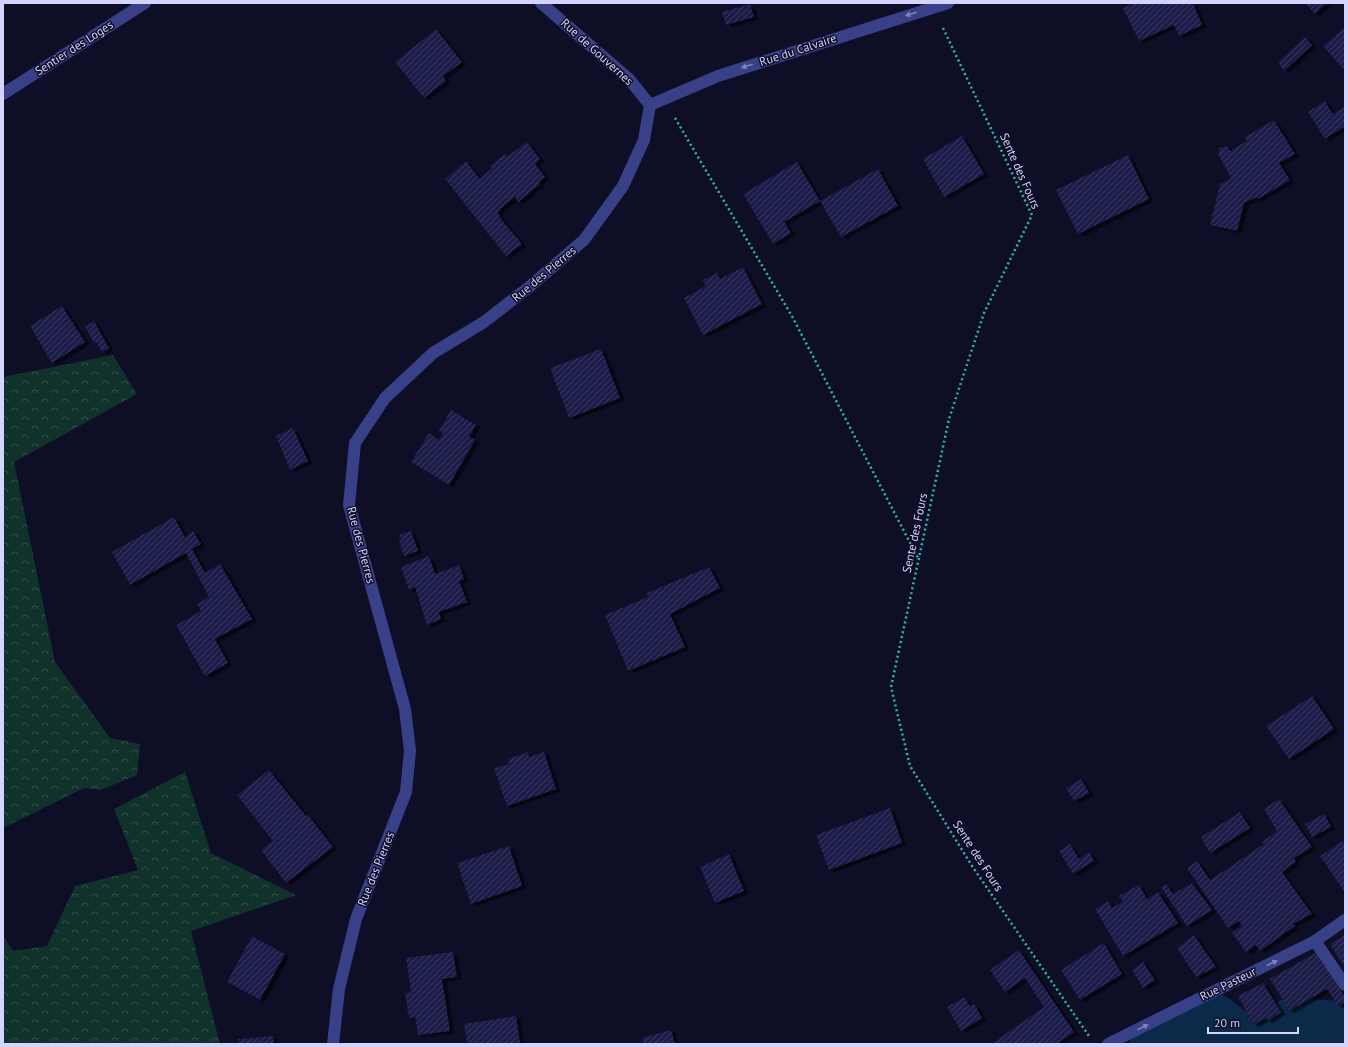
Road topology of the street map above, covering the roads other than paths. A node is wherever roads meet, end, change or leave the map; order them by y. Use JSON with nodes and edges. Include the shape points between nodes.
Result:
{"nodes":[{"id":1,"x":145,"y":3,"type":"edge"},
{"id":2,"x":541,"y":3,"type":"edge"},
{"id":3,"x":948,"y":3,"type":"edge"},
{"id":4,"x":3,"y":94,"type":"edge"},
{"id":5,"x":650,"y":105,"type":"junction"},
{"id":6,"x":1345,"y":920,"type":"edge"},
{"id":7,"x":1315,"y":941,"type":"junction"},
{"id":8,"x":1345,"y":985,"type":"edge"},
{"id":9,"x":334,"y":1044,"type":"edge"},
{"id":10,"x":1108,"y":1044,"type":"edge"}],
"edges":[{"from":1,"to":4,"type":"street","name":"Sentier des Loges"},
{"from":2,"to":5,"type":"street","name":"Rue de Gouvernes","via":[[629,79]]},
{"from":3,"to":5,"type":"street","name":"Rue du Calvaire","one_way":true,"via":[[718,76]]},
{"from":5,"to":9,"type":"street","name":"Rue des Pierres","via":[[644,140],[623,186],[584,240],[484,322],[433,353],[385,398],[355,443],[349,505],[406,709],[410,751],[406,792],[356,919],[339,989]]},
{"from":6,"to":7,"type":"street","name":"Rue Pasteur"},
{"from":7,"to":8,"type":"street"},
{"from":10,"to":7,"type":"street","name":"Rue Pasteur","one_way":true}]}
